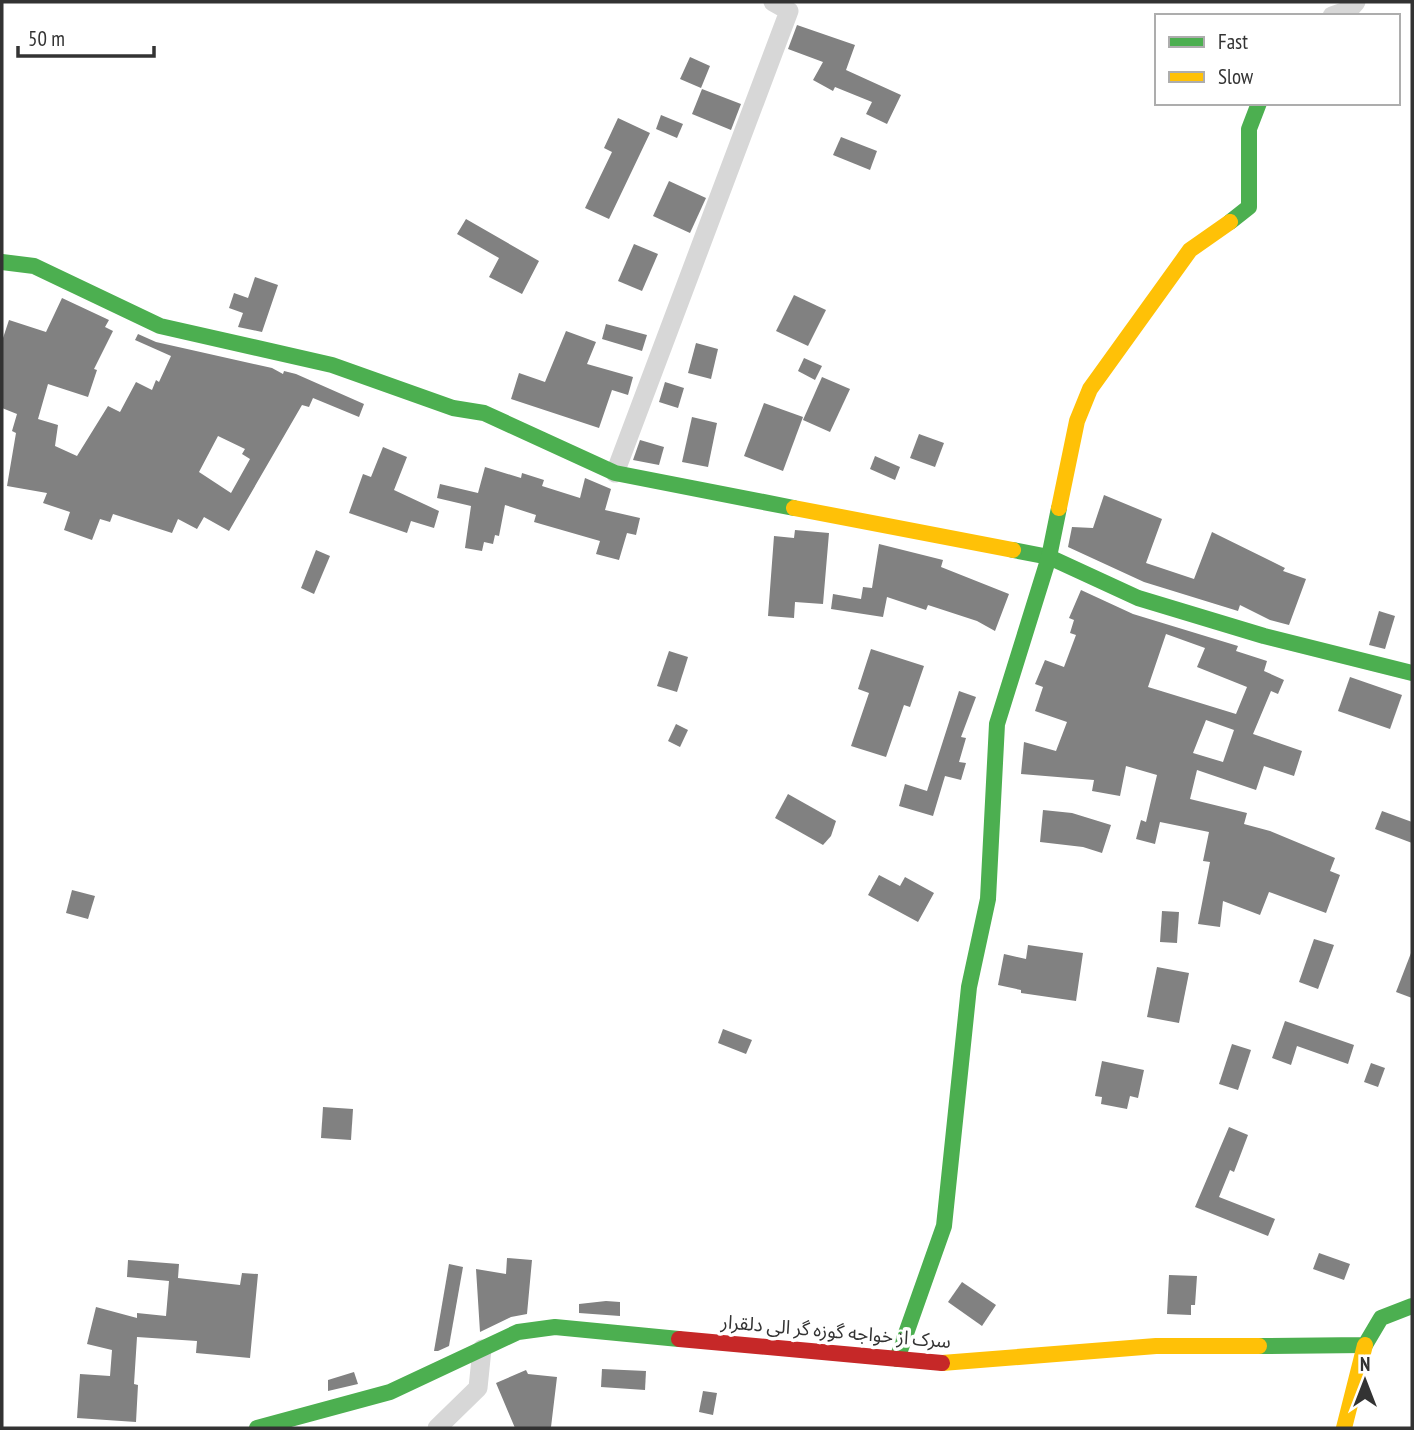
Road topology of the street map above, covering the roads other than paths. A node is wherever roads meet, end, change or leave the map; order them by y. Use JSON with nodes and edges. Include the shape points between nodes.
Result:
{"nodes":[{"id":1,"x":774,"y":2,"type":"edge"},
{"id":2,"x":1356,"y":2,"type":"edge"},
{"id":3,"x":1338,"y":14,"type":"edge"},
{"id":4,"x":1258,"y":105,"type":"edge"},
{"id":5,"x":2,"y":262,"type":"edge"},
{"id":6,"x":615,"y":472,"type":"junction"},
{"id":7,"x":1049,"y":557,"type":"junction"},
{"id":8,"x":1412,"y":673,"type":"edge"},
{"id":9,"x":1412,"y":1306,"type":"edge"},
{"id":10,"x":1365,"y":1345,"type":"junction"},
{"id":11,"x":482,"y":1349,"type":"junction"},
{"id":12,"x":897,"y":1359,"type":"junction"},
{"id":13,"x":257,"y":1428,"type":"edge"},
{"id":14,"x":437,"y":1428,"type":"edge"},
{"id":15,"x":1344,"y":1428,"type":"edge"}],
"edges":[{"from":1,"to":6,"type":"street","via":[[789,11]]},
{"from":2,"to":3,"type":"street"},
{"from":4,"to":7,"type":"street","via":[[1249,129],[1249,207],[1210,231],[1190,250],[1090,389],[1077,421]]},
{"from":5,"to":6,"type":"street","via":[[34,266],[160,326],[332,365],[453,408],[484,413]]},
{"from":6,"to":7,"type":"street"},
{"from":7,"to":8,"type":"street","via":[[1138,598]]},
{"from":7,"to":12,"type":"street","via":[[997,724],[988,899],[969,988],[944,1226]]},
{"from":9,"to":10,"type":"street","via":[[1381,1318]]},
{"from":10,"to":12,"type":"street","name":"سرک از خواجه گوزه گر الی دلقرار","via":[[1156,1346],[951,1364]]},
{"from":10,"to":15,"type":"street"},
{"from":11,"to":12,"type":"street","name":"سرک از خواجه گوزه گر الی دلقرار","via":[[518,1332],[555,1327]]},
{"from":11,"to":13,"type":"street","name":"سرک از خواجه گوزه گر الی دلقرار","via":[[390,1392]]},
{"from":11,"to":14,"type":"street","via":[[478,1388]]}]}
